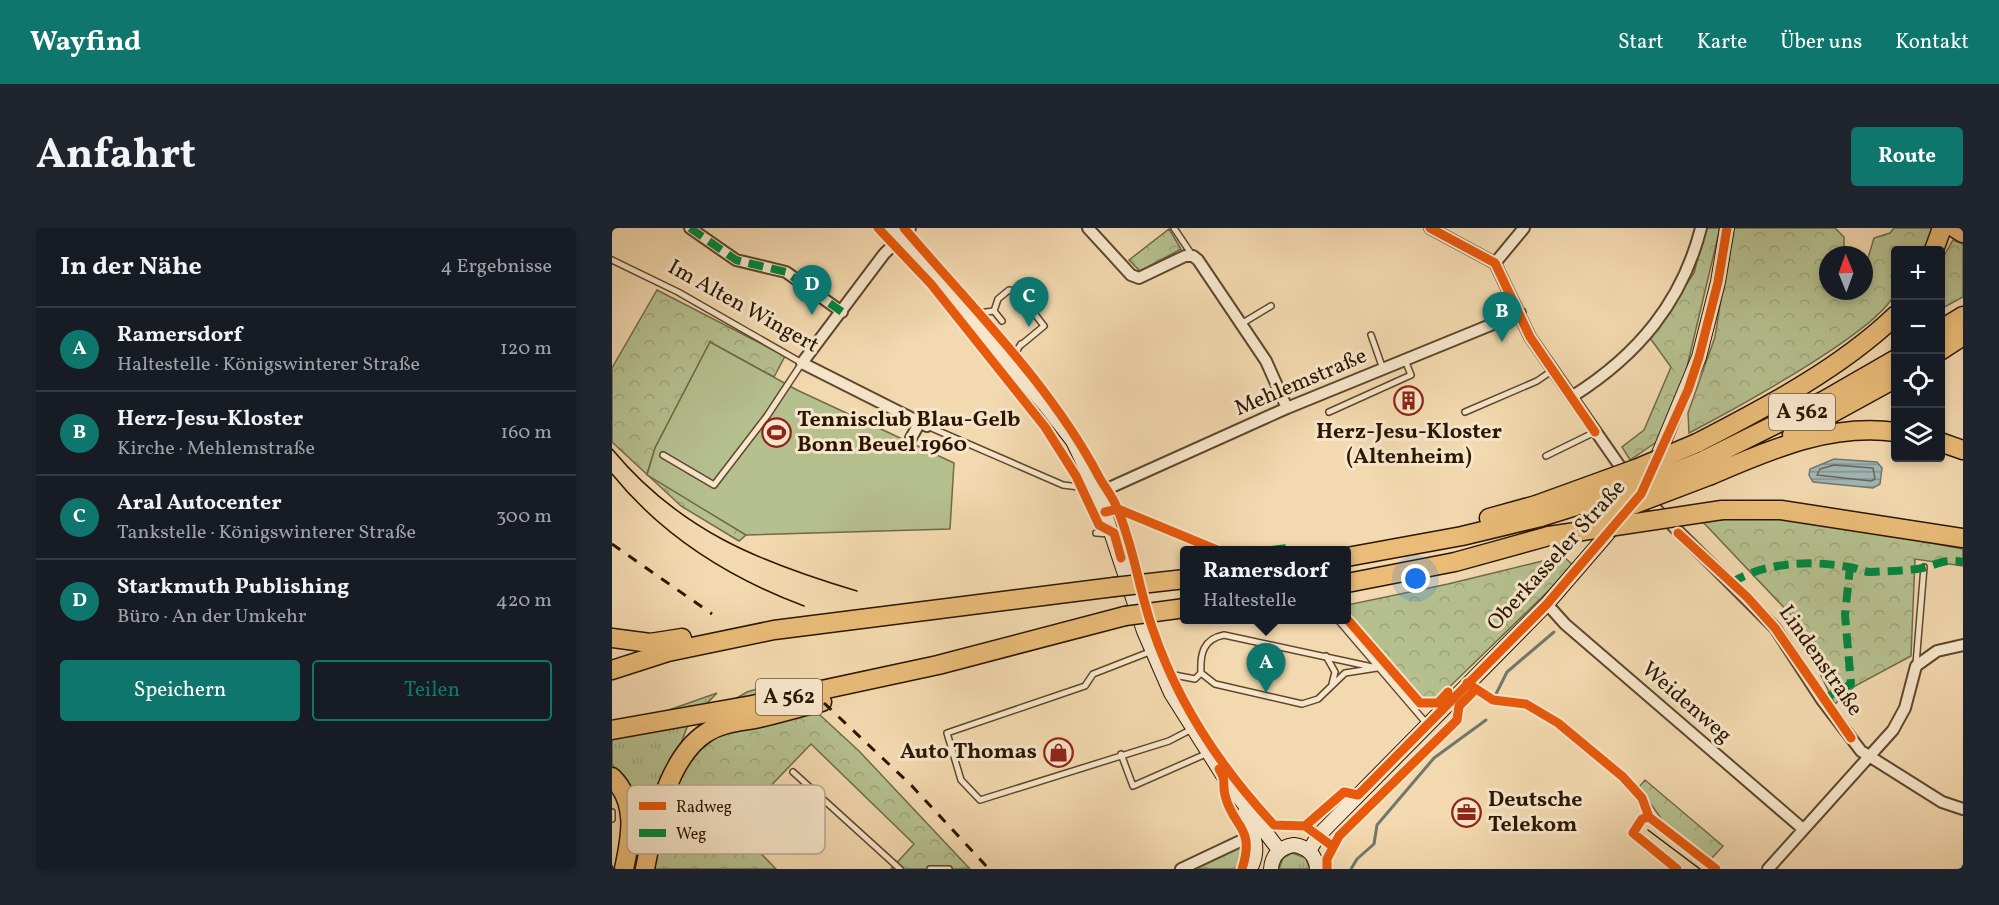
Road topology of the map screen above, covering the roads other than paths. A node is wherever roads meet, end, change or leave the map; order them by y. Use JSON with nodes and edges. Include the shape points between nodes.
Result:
{"nodes":[{"id":1,"x":690,"y":228,"type":"edge"},
{"id":2,"x":1088,"y":228,"type":"edge"},
{"id":3,"x":1174,"y":228,"type":"edge"},
{"id":4,"x":1430,"y":228,"type":"edge"},
{"id":5,"x":1524,"y":228,"type":"edge"},
{"id":6,"x":1701,"y":228,"type":"edge"},
{"id":7,"x":1727,"y":228,"type":"edge"},
{"id":8,"x":1954,"y":230,"type":"edge"},
{"id":9,"x":901,"y":231,"type":"edge"},
{"id":10,"x":1938,"y":246,"type":"edge"},
{"id":11,"x":1193,"y":256,"type":"junction"},
{"id":12,"x":612,"y":260,"type":"edge"},
{"id":13,"x":1495,"y":263,"type":"junction"},
{"id":14,"x":1270,"y":306,"type":"dead end"},
{"id":15,"x":994,"y":311,"type":"junction"},
{"id":16,"x":842,"y":312,"type":"junction"},
{"id":17,"x":1520,"y":313,"type":"junction"},
{"id":18,"x":968,"y":314,"type":"junction"},
{"id":19,"x":1963,"y":316,"type":"edge"},
{"id":20,"x":1891,"y":320,"type":"edge"},
{"id":21,"x":1002,"y":321,"type":"dead end"},
{"id":22,"x":1241,"y":324,"type":"junction"},
{"id":23,"x":1945,"y":327,"type":"edge"},
{"id":24,"x":1371,"y":335,"type":"dead end"},
{"id":25,"x":1963,"y":336,"type":"edge"},
{"id":26,"x":1945,"y":348,"type":"edge"},
{"id":27,"x":1405,"y":360,"type":"junction"},
{"id":28,"x":1891,"y":362,"type":"edge"},
{"id":29,"x":802,"y":363,"type":"junction"},
{"id":30,"x":1008,"y":363,"type":"junction"},
{"id":31,"x":1383,"y":369,"type":"junction"},
{"id":32,"x":1553,"y":370,"type":"junction"},
{"id":33,"x":1891,"y":381,"type":"edge"},
{"id":34,"x":1573,"y":396,"type":"junction"},
{"id":35,"x":1287,"y":408,"type":"junction"},
{"id":36,"x":1329,"y":412,"type":"dead end"},
{"id":37,"x":1465,"y":412,"type":"dead end"},
{"id":38,"x":923,"y":424,"type":"junction"},
{"id":39,"x":1595,"y":432,"type":"junction"},
{"id":40,"x":1891,"y":432,"type":"edge"},
{"id":41,"x":911,"y":438,"type":"dead end"},
{"id":42,"x":1945,"y":443,"type":"edge"},
{"id":43,"x":1963,"y":450,"type":"edge"},
{"id":44,"x":663,"y":455,"type":"dead end"},
{"id":45,"x":1546,"y":456,"type":"dead end"},
{"id":46,"x":1751,"y":458,"type":"junction"},
{"id":47,"x":1708,"y":468,"type":"junction"},
{"id":48,"x":1096,"y":487,"type":"junction"},
{"id":49,"x":1641,"y":494,"type":"junction"},
{"id":50,"x":1539,"y":511,"type":"junction"},
{"id":51,"x":1096,"y":533,"type":"dead end"},
{"id":52,"x":1114,"y":533,"type":"junction"},
{"id":53,"x":1549,"y":536,"type":"junction"},
{"id":54,"x":1963,"y":538,"type":"edge"},
{"id":55,"x":1351,"y":555,"type":"edge"},
{"id":56,"x":1924,"y":567,"type":"dead end"},
{"id":57,"x":1180,"y":580,"type":"edge"},
{"id":58,"x":1352,"y":582,"type":"edge"},
{"id":59,"x":1547,"y":604,"type":"junction"},
{"id":60,"x":1180,"y":609,"type":"edge"},
{"id":61,"x":850,"y":620,"type":"junction"},
{"id":62,"x":1341,"y":624,"type":"edge"},
{"id":63,"x":612,"y":638,"type":"edge"},
{"id":64,"x":1963,"y":645,"type":"edge"},
{"id":65,"x":1152,"y":651,"type":"junction"},
{"id":66,"x":1326,"y":656,"type":"junction"},
{"id":67,"x":938,"y":665,"type":"junction"},
{"id":68,"x":1916,"y":666,"type":"junction"},
{"id":69,"x":1377,"y":668,"type":"junction"},
{"id":70,"x":612,"y":670,"type":"edge"},
{"id":71,"x":1162,"y":673,"type":"junction"},
{"id":72,"x":1202,"y":673,"type":"junction"},
{"id":73,"x":1329,"y":690,"type":"junction"},
{"id":74,"x":1427,"y":724,"type":"junction"},
{"id":75,"x":1192,"y":729,"type":"junction"},
{"id":76,"x":612,"y":730,"type":"edge"},
{"id":77,"x":1208,"y":753,"type":"junction"},
{"id":78,"x":1121,"y":754,"type":"junction"},
{"id":79,"x":1869,"y":756,"type":"junction"},
{"id":80,"x":793,"y":771,"type":"dead end"},
{"id":81,"x":612,"y":777,"type":"edge"},
{"id":82,"x":670,"y":785,"type":"edge"},
{"id":83,"x":808,"y":785,"type":"edge"},
{"id":84,"x":1231,"y":788,"type":"junction"},
{"id":85,"x":825,"y":800,"type":"edge"},
{"id":86,"x":627,"y":803,"type":"edge"},
{"id":87,"x":1963,"y":809,"type":"edge"},
{"id":88,"x":612,"y":812,"type":"edge"},
{"id":89,"x":612,"y":819,"type":"edge"},
{"id":90,"x":1803,"y":829,"type":"junction"},
{"id":91,"x":1253,"y":835,"type":"junction"},
{"id":92,"x":1279,"y":850,"type":"junction"},
{"id":93,"x":1309,"y":851,"type":"junction"},
{"id":94,"x":637,"y":854,"type":"edge"},
{"id":95,"x":648,"y":854,"type":"edge"},
{"id":96,"x":626,"y":866,"type":"edge"},
{"id":97,"x":645,"y":869,"type":"edge"},
{"id":98,"x":900,"y":869,"type":"edge"},
{"id":99,"x":930,"y":869,"type":"edge"},
{"id":100,"x":949,"y":869,"type":"edge"},
{"id":101,"x":1181,"y":869,"type":"edge"},
{"id":102,"x":1250,"y":869,"type":"edge"},
{"id":103,"x":1270,"y":869,"type":"edge"},
{"id":104,"x":1317,"y":869,"type":"edge"},
{"id":105,"x":1768,"y":869,"type":"edge"}],
"edges":[{"from":1,"to":16,"type":"street","via":[[736,260],[786,273]]},
{"from":2,"to":11,"type":"street","via":[[1131,275],[1139,278],[1185,256]]},
{"from":3,"to":11,"type":"lane"},
{"from":4,"to":13,"type":"street"},
{"from":5,"to":13,"type":"street"},
{"from":6,"to":34,"type":"street","via":[[1689,270],[1648,334],[1623,361]]},
{"from":7,"to":49,"type":"main road","name":"Oberkasseler Straße","via":[[1699,357]]},
{"from":8,"to":10,"type":"highway"},
{"from":9,"to":16,"type":"street"},
{"from":9,"to":18,"type":"main road"},
{"from":11,"to":22,"type":"street"},
{"from":12,"to":29,"type":"lane","name":"Im Alten Wingert","via":[[678,292]]},
{"from":13,"to":17,"type":"street","name":"Lindenstraße"},
{"from":14,"to":22,"type":"lane"},
{"from":15,"to":18,"type":"lane"},
{"from":15,"to":21,"type":"lane"},
{"from":15,"to":30,"type":"lane","via":[[998,299],[1009,290],[1017,291],[1044,326],[1021,344]]},
{"from":16,"to":29,"type":"street"},
{"from":17,"to":27,"type":"street","name":"Mehlemstraße"},
{"from":17,"to":32,"type":"street","name":"Lindenstraße","via":[[1530,337]]},
{"from":18,"to":30,"type":"main road"},
{"from":19,"to":23,"type":"highway"},
{"from":20,"to":50,"type":"highway","bridge":true,"via":[[1830,367],[1697,443]]},
{"from":22,"to":35,"type":"street","via":[[1266,361]]},
{"from":24,"to":31,"type":"lane"},
{"from":25,"to":26,"type":"highway"},
{"from":27,"to":31,"type":"street","name":"Mehlemstraße"},
{"from":27,"to":36,"type":"lane","via":[[1411,375]]},
{"from":28,"to":47,"type":"highway","number":"A 562"},
{"from":29,"to":38,"type":"street","name":"Im Alten Wingert"},
{"from":29,"to":44,"type":"lane","via":[[714,485]]},
{"from":30,"to":48,"type":"main road","via":[[1073,441]]},
{"from":31,"to":35,"type":"street","name":"Mehlemstraße"},
{"from":32,"to":34,"type":"street","name":"Lindenstraße"},
{"from":32,"to":37,"type":"lane","via":[[1537,381]]},
{"from":33,"to":46,"type":"highway"},
{"from":34,"to":39,"type":"street","name":"Lindenstraße"},
{"from":35,"to":48,"type":"street","name":"Mehlemstraße"},
{"from":38,"to":41,"type":"street"},
{"from":38,"to":48,"type":"lane","name":"Im Alten Wingert","via":[[1062,485]]},
{"from":39,"to":45,"type":"lane"},
{"from":39,"to":49,"type":"street","name":"Lindenstraße"},
{"from":40,"to":46,"type":"highway","via":[[1835,432]]},
{"from":42,"to":43,"type":"highway"},
{"from":46,"to":47,"type":"highway","number":"A 562"},
{"from":47,"to":50,"type":"highway","number":"A 562","bridge":true},
{"from":47,"to":53,"type":"highway","number":"A 562","bridge":true},
{"from":48,"to":52,"type":"main road"},
{"from":49,"to":59,"type":"main road","name":"Oberkasseler Straße"},
{"from":49,"to":79,"type":"street","name":"Lindenstraße","via":[[1775,628],[1827,707]]},
{"from":50,"to":55,"type":"highway"},
{"from":51,"to":52,"type":"lane"},
{"from":52,"to":65,"type":"main road"},
{"from":53,"to":54,"type":"highway","bridge":true,"via":[[1722,510],[1781,510]]},
{"from":53,"to":58,"type":"highway","number":"A 562","via":[[1455,562]]},
{"from":56,"to":68,"type":"lane"},
{"from":57,"to":61,"type":"highway","bridge":true},
{"from":59,"to":74,"type":"main road","name":"Oberkasseler Straße"},
{"from":59,"to":90,"type":"street","name":"Weidenweg","via":[[1565,624]]},
{"from":60,"to":67,"type":"highway","number":"A 562","bridge":true,"via":[[1125,615]]},
{"from":61,"to":63,"type":"highway","via":[[748,628],[650,643]]},
{"from":61,"to":70,"type":"highway","via":[[774,630],[678,650]]},
{"from":62,"to":69,"type":"lane"},
{"from":64,"to":68,"type":"street","via":[[1937,651]]},
{"from":65,"to":71,"type":"main road"},
{"from":65,"to":78,"type":"lane","via":[[1093,674],[1085,686],[947,733],[961,780],[980,800]]},
{"from":66,"to":69,"type":"lane"},
{"from":66,"to":72,"type":"lane","via":[[1224,635],[1213,637],[1205,645],[1200,658]]},
{"from":66,"to":73,"type":"lane","via":[[1335,672]]},
{"from":67,"to":76,"type":"highway","number":"A 562"},
{"from":67,"to":82,"type":"highway","via":[[906,682],[706,732],[678,761]]},
{"from":68,"to":79,"type":"street","via":[[1901,718]]},
{"from":69,"to":73,"type":"lane","via":[[1346,673]]},
{"from":69,"to":74,"type":"lane"},
{"from":71,"to":72,"type":"lane","via":[[1195,679]]},
{"from":71,"to":75,"type":"main road"},
{"from":72,"to":73,"type":"lane","via":[[1215,684],[1302,704]]},
{"from":74,"to":93,"type":"main road","name":"Oberkasseler Straße","via":[[1318,836]]},
{"from":75,"to":77,"type":"main road"},
{"from":75,"to":78,"type":"lane","via":[[1169,741]]},
{"from":77,"to":78,"type":"lane","via":[[1133,786]]},
{"from":77,"to":84,"type":"main road"},
{"from":79,"to":87,"type":"street","name":"Lindenstraße","via":[[1942,802]]},
{"from":79,"to":90,"type":"street"},
{"from":80,"to":83,"type":"lane"},
{"from":81,"to":86,"type":"highway"},
{"from":84,"to":91,"type":"main road"},
{"from":84,"to":92,"type":"main road"},
{"from":85,"to":98,"type":"lane"},
{"from":88,"to":89,"type":"lane"},
{"from":90,"to":105,"type":"street"},
{"from":91,"to":101,"type":"street"},
{"from":91,"to":102,"type":"main road","via":[[1256,849]]},
{"from":92,"to":93,"type":"main road","via":[[1294,845]]},
{"from":92,"to":103,"type":"main road"},
{"from":93,"to":104,"type":"main road"},
{"from":94,"to":96,"type":"highway"},
{"from":95,"to":97,"type":"highway"},
{"from":99,"to":100,"type":"lane"}]}
